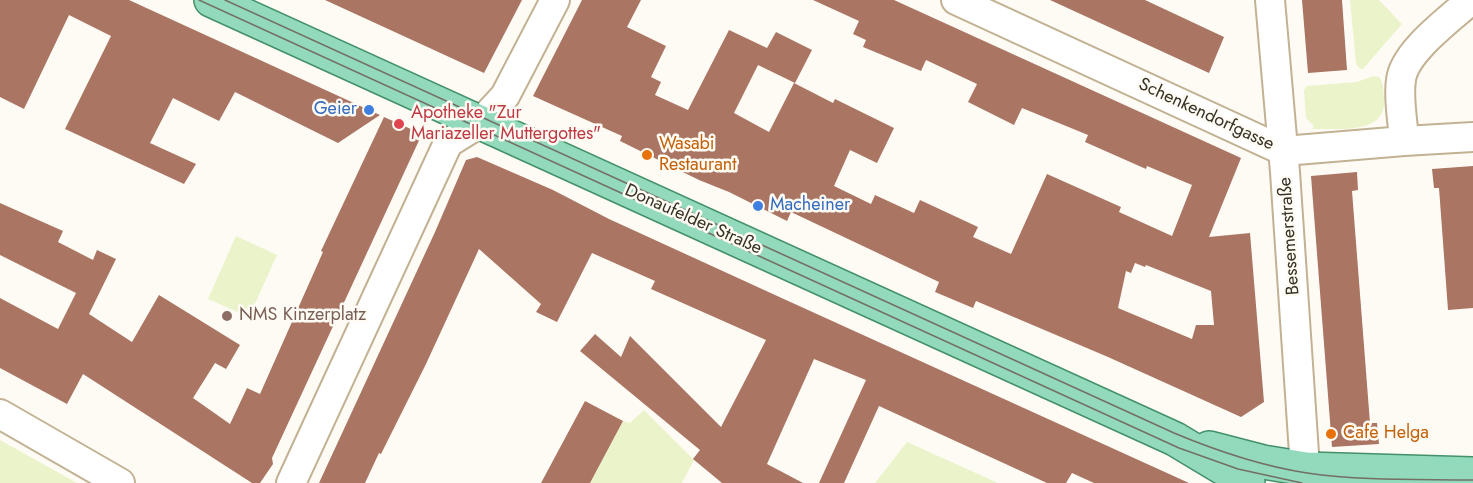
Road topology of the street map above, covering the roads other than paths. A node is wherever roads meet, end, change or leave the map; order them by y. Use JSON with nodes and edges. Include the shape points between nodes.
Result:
{"nodes":[{"id":1,"x":211,"y":0,"type":"edge"},
{"id":2,"x":555,"y":0,"type":"edge"},
{"id":3,"x":956,"y":0,"type":"edge"},
{"id":4,"x":1270,"y":0,"type":"edge"},
{"id":5,"x":1471,"y":0,"type":"edge"},
{"id":6,"x":480,"y":123,"type":"junction"},
{"id":7,"x":1473,"y":138,"type":"edge"},
{"id":8,"x":1404,"y":141,"type":"junction"},
{"id":9,"x":1284,"y":151,"type":"junction"},
{"id":10,"x":0,"y":414,"type":"edge"},
{"id":11,"x":1175,"y":439,"type":"junction"},
{"id":12,"x":1473,"y":474,"type":"edge"},
{"id":13,"x":1305,"y":477,"type":"edge"},
{"id":14,"x":120,"y":483,"type":"edge"},
{"id":15,"x":291,"y":483,"type":"edge"},
{"id":16,"x":1248,"y":483,"type":"edge"}],
"edges":[{"from":1,"to":6,"type":"main road","name":"Donaufelder Straße"},
{"from":2,"to":6,"type":"street","via":[[505,96]]},
{"from":3,"to":9,"type":"street","name":"Schenkendorfgasse"},
{"from":4,"to":9,"type":"street","name":"Bessemerstraße"},
{"from":5,"to":8,"type":"street","via":[[1429,38],[1403,70],[1400,81]]},
{"from":6,"to":11,"type":"main road","name":"Donaufelder Straße"},
{"from":6,"to":15,"type":"street","via":[[448,143]]},
{"from":7,"to":8,"type":"street","name":"Schenkendorfgasse"},
{"from":8,"to":9,"type":"street","name":"Schenkendorfgasse"},
{"from":9,"to":13,"type":"street","name":"Bessemerstraße"},
{"from":10,"to":14,"type":"street"},
{"from":11,"to":13,"type":"main road","name":"Donaufelder Straße","via":[[1258,460]]},
{"from":11,"to":16,"type":"main road","name":"Donaufelder Straße"},
{"from":12,"to":13,"type":"main road","name":"Donaufelder Straße"}]}
